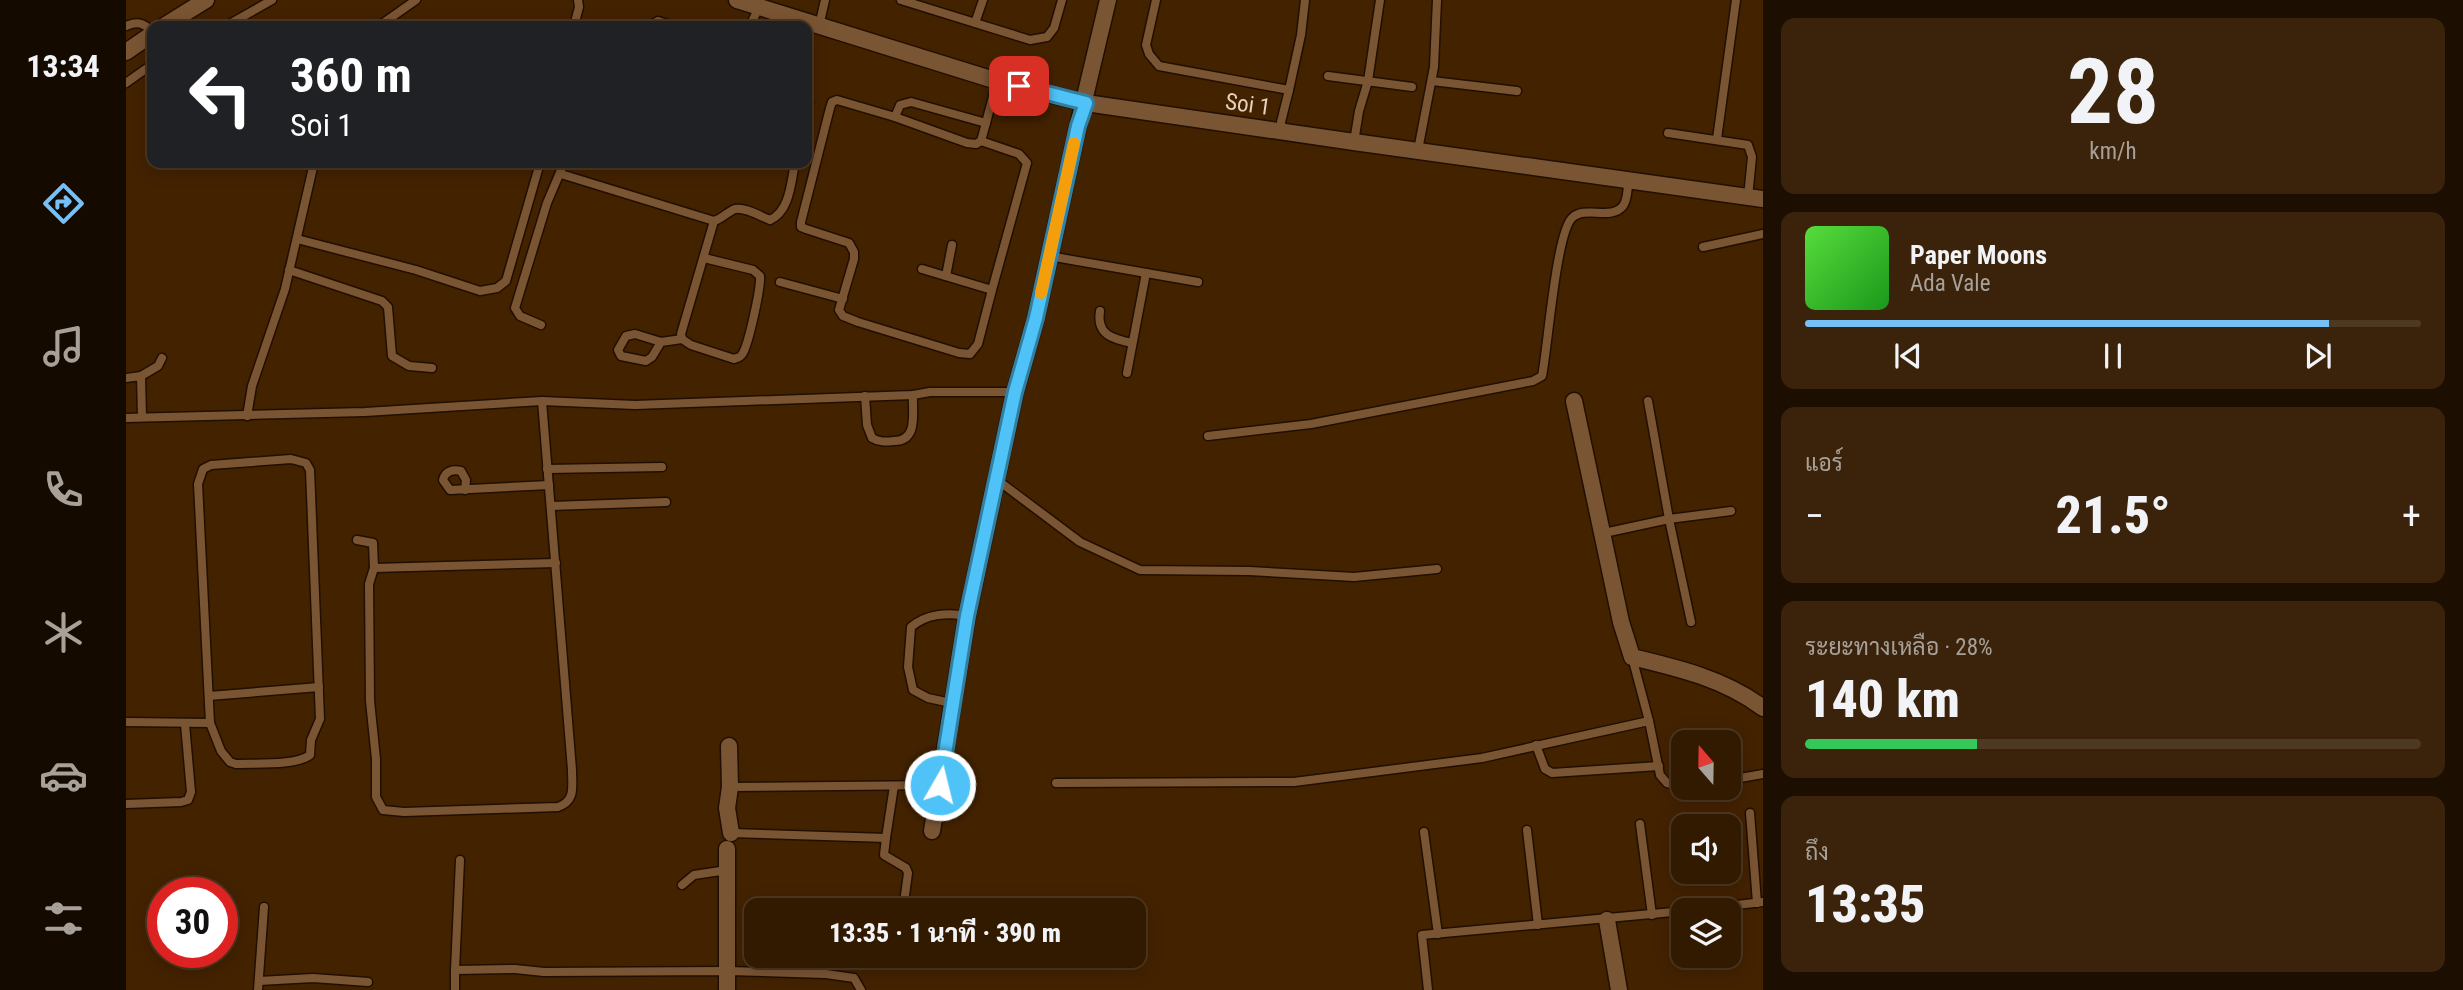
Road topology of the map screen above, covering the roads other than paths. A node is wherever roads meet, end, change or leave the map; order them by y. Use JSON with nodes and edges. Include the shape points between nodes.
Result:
{"nodes":[{"id":1,"x":206,"y":0,"type":"edge"},
{"id":2,"x":272,"y":0,"type":"edge"},
{"id":3,"x":416,"y":0,"type":"edge"},
{"id":4,"x":578,"y":0,"type":"edge"},
{"id":5,"x":737,"y":0,"type":"edge"},
{"id":6,"x":825,"y":0,"type":"edge"},
{"id":7,"x":901,"y":0,"type":"edge"},
{"id":8,"x":983,"y":0,"type":"edge"},
{"id":9,"x":1062,"y":0,"type":"edge"},
{"id":10,"x":1108,"y":0,"type":"edge"},
{"id":11,"x":1156,"y":0,"type":"edge"},
{"id":12,"x":1304,"y":0,"type":"edge"},
{"id":13,"x":1380,"y":0,"type":"edge"},
{"id":14,"x":1437,"y":0,"type":"edge"},
{"id":15,"x":1736,"y":0,"type":"edge"},
{"id":16,"x":916,"y":2,"type":"edge"},
{"id":17,"x":759,"y":7,"type":"junction"},
{"id":18,"x":172,"y":21,"type":"edge"},
{"id":19,"x":235,"y":21,"type":"edge"},
{"id":20,"x":386,"y":21,"type":"edge"},
{"id":21,"x":575,"y":21,"type":"edge"},
{"id":22,"x":752,"y":21,"type":"edge"},
{"id":23,"x":803,"y":21,"type":"edge"},
{"id":24,"x":975,"y":23,"type":"junction"},
{"id":25,"x":812,"y":24,"type":"edge"},
{"id":26,"x":126,"y":26,"type":"edge"},
{"id":27,"x":819,"y":26,"type":"junction"},
{"id":28,"x":147,"y":27,"type":"edge"},
{"id":29,"x":147,"y":37,"type":"edge"},
{"id":30,"x":126,"y":52,"type":"edge"},
{"id":31,"x":147,"y":68,"type":"edge"},
{"id":32,"x":1328,"y":76,"type":"dead end"},
{"id":33,"x":997,"y":81,"type":"junction"},
{"id":34,"x":1368,"y":81,"type":"junction"},
{"id":35,"x":1432,"y":81,"type":"junction"},
{"id":36,"x":126,"y":83,"type":"edge"},
{"id":37,"x":1412,"y":87,"type":"dead end"},
{"id":38,"x":1289,"y":90,"type":"junction"},
{"id":39,"x":1517,"y":91,"type":"dead end"},
{"id":40,"x":1086,"y":103,"type":"junction"},
{"id":41,"x":895,"y":117,"type":"junction"},
{"id":42,"x":986,"y":123,"type":"junction"},
{"id":43,"x":1282,"y":132,"type":"junction"},
{"id":44,"x":1668,"y":133,"type":"dead end"},
{"id":45,"x":1717,"y":139,"type":"junction"},
{"id":46,"x":981,"y":141,"type":"junction"},
{"id":47,"x":1353,"y":142,"type":"junction"},
{"id":48,"x":1418,"y":150,"type":"junction"},
{"id":49,"x":313,"y":168,"type":"edge"},
{"id":50,"x":539,"y":168,"type":"edge"},
{"id":51,"x":563,"y":168,"type":"edge"},
{"id":52,"x":794,"y":168,"type":"edge"},
{"id":53,"x":561,"y":174,"type":"junction"},
{"id":54,"x":1629,"y":180,"type":"junction"},
{"id":55,"x":1756,"y":198,"type":"edge"},
{"id":56,"x":714,"y":221,"type":"junction"},
{"id":57,"x":1763,"y":234,"type":"edge"},
{"id":58,"x":297,"y":239,"type":"junction"},
{"id":59,"x":952,"y":245,"type":"dead end"},
{"id":60,"x":1703,"y":247,"type":"dead end"},
{"id":61,"x":1049,"y":256,"type":"junction"},
{"id":62,"x":704,"y":258,"type":"junction"},
{"id":63,"x":922,"y":269,"type":"dead end"},
{"id":64,"x":289,"y":270,"type":"junction"},
{"id":65,"x":1146,"y":273,"type":"junction"},
{"id":66,"x":946,"y":276,"type":"junction"},
{"id":67,"x":780,"y":282,"type":"dead end"},
{"id":68,"x":1198,"y":282,"type":"dead end"},
{"id":69,"x":992,"y":290,"type":"junction"},
{"id":70,"x":843,"y":299,"type":"junction"},
{"id":71,"x":1100,"y":311,"type":"dead end"},
{"id":72,"x":541,"y":325,"type":"dead end"},
{"id":73,"x":682,"y":339,"type":"junction"},
{"id":74,"x":660,"y":342,"type":"junction"},
{"id":75,"x":1132,"y":343,"type":"junction"},
{"id":76,"x":162,"y":358,"type":"dead end"},
{"id":77,"x":432,"y":368,"type":"dead end"},
{"id":78,"x":1126,"y":373,"type":"dead end"},
{"id":79,"x":141,"y":376,"type":"junction"},
{"id":80,"x":126,"y":378,"type":"edge"},
{"id":81,"x":1015,"y":392,"type":"junction"},
{"id":82,"x":865,"y":396,"type":"junction"},
{"id":83,"x":912,"y":399,"type":"junction"},
{"id":84,"x":542,"y":401,"type":"junction"},
{"id":85,"x":1574,"y":401,"type":"dead end"},
{"id":86,"x":1648,"y":401,"type":"dead end"},
{"id":87,"x":247,"y":416,"type":"junction"},
{"id":88,"x":142,"y":417,"type":"junction"},
{"id":89,"x":126,"y":418,"type":"edge"},
{"id":90,"x":1208,"y":436,"type":"dead end"},
{"id":91,"x":662,"y":467,"type":"dead end"},
{"id":92,"x":547,"y":469,"type":"junction"},
{"id":93,"x":996,"y":479,"type":"junction"},
{"id":94,"x":549,"y":485,"type":"junction"},
{"id":95,"x":466,"y":490,"type":"dead end"},
{"id":96,"x":666,"y":502,"type":"dead end"},
{"id":97,"x":551,"y":506,"type":"junction"},
{"id":98,"x":1731,"y":511,"type":"dead end"},
{"id":99,"x":1669,"y":519,"type":"junction"},
{"id":100,"x":1604,"y":533,"type":"junction"},
{"id":101,"x":357,"y":540,"type":"dead end"},
{"id":102,"x":556,"y":563,"type":"junction"},
{"id":103,"x":374,"y":568,"type":"junction"},
{"id":104,"x":1437,"y":569,"type":"dead end"},
{"id":105,"x":967,"y":616,"type":"junction"},
{"id":106,"x":1691,"y":622,"type":"dead end"},
{"id":107,"x":1632,"y":657,"type":"junction"},
{"id":108,"x":319,"y":687,"type":"junction"},
{"id":109,"x":209,"y":696,"type":"junction"},
{"id":110,"x":951,"y":703,"type":"junction"},
{"id":111,"x":1763,"y":708,"type":"edge"},
{"id":112,"x":1649,"y":721,"type":"junction"},
{"id":113,"x":126,"y":722,"type":"edge"},
{"id":114,"x":210,"y":723,"type":"junction"},
{"id":115,"x":185,"y":724,"type":"junction"},
{"id":116,"x":1536,"y":745,"type":"junction"},
{"id":117,"x":729,"y":746,"type":"dead end"},
{"id":118,"x":1659,"y":766,"type":"junction"},
{"id":119,"x":1763,"y":774,"type":"edge"},
{"id":120,"x":1741,"y":778,"type":"edge"},
{"id":121,"x":1056,"y":783,"type":"dead end"},
{"id":122,"x":1671,"y":784,"type":"edge"},
{"id":123,"x":935,"y":785,"type":"junction"},
{"id":124,"x":894,"y":786,"type":"junction"},
{"id":125,"x":730,"y":787,"type":"junction"},
{"id":126,"x":126,"y":804,"type":"edge"},
{"id":127,"x":1750,"y":813,"type":"dead end"},
{"id":128,"x":1640,"y":824,"type":"dead end"},
{"id":129,"x":1527,"y":830,"type":"dead end"},
{"id":130,"x":932,"y":831,"type":"dead end"},
{"id":131,"x":1424,"y":832,"type":"dead end"},
{"id":132,"x":887,"y":838,"type":"junction"},
{"id":133,"x":729,"y":841,"type":"junction"},
{"id":134,"x":460,"y":860,"type":"dead end"},
{"id":135,"x":727,"y":870,"type":"junction"},
{"id":136,"x":682,"y":885,"type":"dead end"},
{"id":137,"x":905,"y":898,"type":"edge"},
{"id":138,"x":1760,"y":902,"type":"edge"},
{"id":139,"x":1741,"y":904,"type":"edge"},
{"id":140,"x":264,"y":907,"type":"dead end"},
{"id":141,"x":1671,"y":913,"type":"edge"},
{"id":142,"x":1652,"y":915,"type":"junction"},
{"id":143,"x":1607,"y":920,"type":"junction"},
{"id":144,"x":1538,"y":925,"type":"junction"},
{"id":145,"x":1438,"y":934,"type":"junction"},
{"id":146,"x":455,"y":970,"type":"junction"},
{"id":147,"x":728,"y":971,"type":"junction"},
{"id":148,"x":368,"y":982,"type":"dead end"},
{"id":149,"x":259,"y":986,"type":"edge"},
{"id":150,"x":455,"y":990,"type":"edge"},
{"id":151,"x":727,"y":990,"type":"edge"},
{"id":152,"x":862,"y":990,"type":"edge"},
{"id":153,"x":1428,"y":990,"type":"edge"},
{"id":154,"x":1619,"y":990,"type":"edge"}],
"edges":[{"from":1,"to":18,"type":"street"},
{"from":2,"to":19,"type":"lane"},
{"from":3,"to":20,"type":"lane"},
{"from":4,"to":21,"type":"lane"},
{"from":5,"to":17,"type":"street","name":"Soi 1"},
{"from":6,"to":27,"type":"lane"},
{"from":7,"to":16,"type":"lane"},
{"from":8,"to":24,"type":"lane"},
{"from":9,"to":24,"type":"lane","via":[[1055,28],[1047,37],[1030,40]]},
{"from":10,"to":40,"type":"street"},
{"from":11,"to":38,"type":"lane","via":[[1146,45],[1159,66]]},
{"from":12,"to":38,"type":"lane"},
{"from":13,"to":34,"type":"lane"},
{"from":14,"to":35,"type":"lane"},
{"from":15,"to":45,"type":"lane"},
{"from":16,"to":24,"type":"lane"},
{"from":17,"to":22,"type":"lane"},
{"from":17,"to":23,"type":"street","name":"Soi 1"},
{"from":25,"to":27,"type":"street","name":"Soi 1"},
{"from":26,"to":28,"type":"lane","via":[[135,22]]},
{"from":27,"to":33,"type":"street","name":"Soi 1"},
{"from":29,"to":30,"type":"street"},
{"from":31,"to":36,"type":"lane"},
{"from":32,"to":34,"type":"lane"},
{"from":33,"to":40,"type":"street","name":"Soi 1"},
{"from":33,"to":42,"type":"lane"},
{"from":34,"to":37,"type":"lane"},
{"from":34,"to":47,"type":"lane"},
{"from":35,"to":39,"type":"lane"},
{"from":35,"to":48,"type":"lane"},
{"from":38,"to":43,"type":"lane"},
{"from":40,"to":43,"type":"street","name":"Soi 1"},
{"from":40,"to":61,"type":"street"},
{"from":41,"to":42,"type":"lane","via":[[900,105],[911,102]]},
{"from":41,"to":46,"type":"lane","via":[[967,143]]},
{"from":41,"to":70,"type":"lane","via":[[837,100],[830,108],[801,227],[852,248],[854,259]]},
{"from":42,"to":46,"type":"lane"},
{"from":43,"to":47,"type":"street","name":"Soi 1"},
{"from":44,"to":45,"type":"lane"},
{"from":45,"to":55,"type":"lane","via":[[1751,148]]},
{"from":46,"to":69,"type":"lane","via":[[1019,154],[1027,163]]},
{"from":47,"to":48,"type":"street","name":"Soi 1"},
{"from":48,"to":54,"type":"street","name":"Soi 1"},
{"from":49,"to":58,"type":"lane"},
{"from":50,"to":58,"type":"lane","via":[[506,281],[488,291]]},
{"from":51,"to":53,"type":"lane"},
{"from":52,"to":56,"type":"lane","via":[[786,204],[777,217],[770,220],[734,209]]},
{"from":53,"to":56,"type":"lane"},
{"from":53,"to":72,"type":"lane","via":[[547,204],[516,308],[520,316]]},
{"from":54,"to":55,"type":"street","name":"Soi 1"},
{"from":54,"to":90,"type":"lane","via":[[1625,204],[1618,210],[1580,213],[1571,219],[1559,249],[1542,376],[1311,424]]},
{"from":56,"to":62,"type":"lane"},
{"from":57,"to":60,"type":"lane"},
{"from":58,"to":64,"type":"lane"},
{"from":59,"to":66,"type":"lane"},
{"from":61,"to":65,"type":"lane"},
{"from":61,"to":81,"type":"street"},
{"from":62,"to":73,"type":"lane"},
{"from":62,"to":73,"type":"lane","via":[[759,273],[747,341],[741,356],[734,359]]},
{"from":63,"to":66,"type":"lane"},
{"from":64,"to":77,"type":"lane","via":[[382,301],[388,307],[392,356],[409,366]]},
{"from":64,"to":87,"type":"lane"},
{"from":65,"to":68,"type":"lane"},
{"from":65,"to":75,"type":"lane"},
{"from":66,"to":69,"type":"lane"},
{"from":67,"to":70,"type":"lane"},
{"from":69,"to":70,"type":"lane","via":[[978,344],[970,354],[843,316],[839,310]]},
{"from":71,"to":75,"type":"lane","via":[[1103,332]]},
{"from":73,"to":74,"type":"lane"},
{"from":74,"to":74,"type":"lane","via":[[635,334],[623,340],[618,350],[621,356],[646,361]]},
{"from":75,"to":78,"type":"lane"},
{"from":76,"to":79,"type":"lane"},
{"from":79,"to":80,"type":"lane"},
{"from":79,"to":88,"type":"lane"},
{"from":81,"to":83,"type":"lane","via":[[930,392]]},
{"from":81,"to":93,"type":"street"},
{"from":82,"to":83,"type":"lane"},
{"from":82,"to":83,"type":"lane","via":[[867,425],[878,441],[900,442],[910,435]]},
{"from":82,"to":84,"type":"lane","via":[[635,405]]},
{"from":84,"to":87,"type":"lane"},
{"from":84,"to":92,"type":"lane"},
{"from":85,"to":100,"type":"street"},
{"from":86,"to":99,"type":"lane"},
{"from":87,"to":88,"type":"lane"},
{"from":88,"to":89,"type":"lane"},
{"from":91,"to":92,"type":"lane"},
{"from":92,"to":94,"type":"lane"},
{"from":93,"to":104,"type":"lane","via":[[1080,542],[1140,570],[1354,578]]},
{"from":93,"to":105,"type":"street"},
{"from":94,"to":95,"type":"lane"},
{"from":94,"to":97,"type":"lane"},
{"from":96,"to":97,"type":"lane"},
{"from":97,"to":102,"type":"lane"},
{"from":98,"to":99,"type":"lane"},
{"from":99,"to":100,"type":"lane"},
{"from":99,"to":106,"type":"lane"},
{"from":100,"to":107,"type":"street"},
{"from":101,"to":103,"type":"lane","via":[[373,543]]},
{"from":102,"to":103,"type":"lane"},
{"from":102,"to":103,"type":"lane","via":[[572,796],[558,807],[404,812],[383,810],[376,797],[370,701],[369,584]]},
{"from":105,"to":110,"type":"street"},
{"from":105,"to":110,"type":"lane","via":[[920,618],[911,627],[908,667],[913,690]]},
{"from":107,"to":111,"type":"street","via":[[1731,687]]},
{"from":107,"to":112,"type":"lane"},
{"from":108,"to":109,"type":"lane"},
{"from":108,"to":109,"type":"lane","via":[[310,470],[306,463],[291,459],[211,465],[203,469],[198,484]]},
{"from":108,"to":114,"type":"lane","via":[[320,719],[306,758],[230,762]]},
{"from":109,"to":114,"type":"lane"},
{"from":110,"to":123,"type":"street"},
{"from":112,"to":116,"type":"lane"},
{"from":112,"to":118,"type":"lane"},
{"from":113,"to":115,"type":"lane"},
{"from":114,"to":115,"type":"lane"},
{"from":115,"to":126,"type":"lane","via":[[188,800]]},
{"from":116,"to":118,"type":"lane","via":[[1545,769],[1552,773]]},
{"from":116,"to":121,"type":"lane","via":[[1482,758],[1294,782]]},
{"from":117,"to":125,"type":"street"},
{"from":118,"to":122,"type":"lane","via":[[1660,775]]},
{"from":119,"to":120,"type":"lane"},
{"from":123,"to":124,"type":"lane"},
{"from":123,"to":130,"type":"street"},
{"from":124,"to":125,"type":"lane"},
{"from":124,"to":132,"type":"lane"},
{"from":125,"to":133,"type":"street"},
{"from":127,"to":138,"type":"lane"},
{"from":128,"to":142,"type":"lane"},
{"from":129,"to":144,"type":"lane"},
{"from":131,"to":145,"type":"lane"},
{"from":132,"to":133,"type":"lane"},
{"from":132,"to":137,"type":"lane","via":[[884,855],[908,873]]},
{"from":133,"to":135,"type":"street"},
{"from":134,"to":146,"type":"lane"},
{"from":135,"to":136,"type":"lane","via":[[694,875]]},
{"from":135,"to":147,"type":"street"},
{"from":138,"to":139,"type":"lane"},
{"from":140,"to":149,"type":"lane"},
{"from":141,"to":142,"type":"lane"},
{"from":142,"to":143,"type":"lane"},
{"from":143,"to":144,"type":"lane"},
{"from":143,"to":154,"type":"street"},
{"from":144,"to":145,"type":"lane"},
{"from":145,"to":153,"type":"lane","via":[[1422,935]]},
{"from":146,"to":147,"type":"lane"},
{"from":146,"to":150,"type":"lane"},
{"from":147,"to":151,"type":"street"},
{"from":147,"to":152,"type":"lane","via":[[844,976],[854,978]]},
{"from":148,"to":149,"type":"lane","via":[[313,978]]}]}
